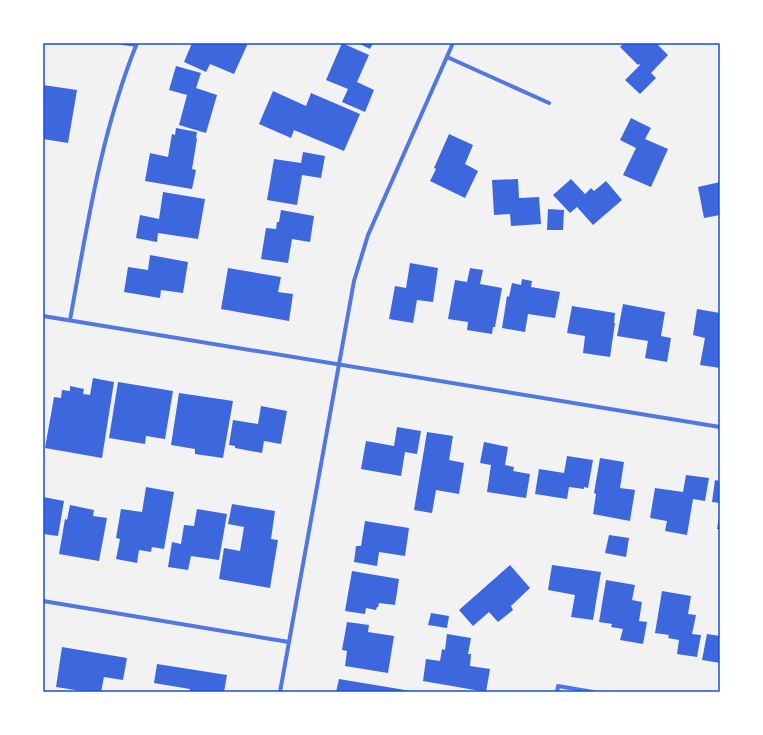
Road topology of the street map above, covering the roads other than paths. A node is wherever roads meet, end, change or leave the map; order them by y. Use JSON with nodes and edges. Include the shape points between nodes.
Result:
{"nodes":[{"id":1,"x":124,"y":43,"type":"edge"},
{"id":2,"x":453,"y":43,"type":"edge"},
{"id":3,"x":136,"y":44,"type":"edge"},
{"id":4,"x":447,"y":57,"type":"junction"},
{"id":5,"x":549,"y":103,"type":"dead end"},
{"id":6,"x":43,"y":316,"type":"edge"},
{"id":7,"x":70,"y":320,"type":"junction"},
{"id":8,"x":339,"y":364,"type":"junction"},
{"id":9,"x":720,"y":427,"type":"edge"},
{"id":10,"x":43,"y":601,"type":"edge"},
{"id":11,"x":289,"y":642,"type":"junction"},
{"id":12,"x":280,"y":692,"type":"edge"},
{"id":13,"x":557,"y":692,"type":"edge"},
{"id":14,"x":593,"y":692,"type":"edge"}],
"edges":[{"from":1,"to":3,"type":"street"},
{"from":2,"to":4,"type":"street"},
{"from":3,"to":7,"type":"street","via":[[107,134]]},
{"from":4,"to":5,"type":"street"},
{"from":4,"to":8,"type":"street","via":[[368,235],[354,281]]},
{"from":6,"to":7,"type":"street"},
{"from":7,"to":8,"type":"street"},
{"from":8,"to":9,"type":"street"},
{"from":8,"to":11,"type":"street"},
{"from":10,"to":11,"type":"street"},
{"from":11,"to":12,"type":"street"},
{"from":13,"to":14,"type":"street","via":[[558,686]]}]}
